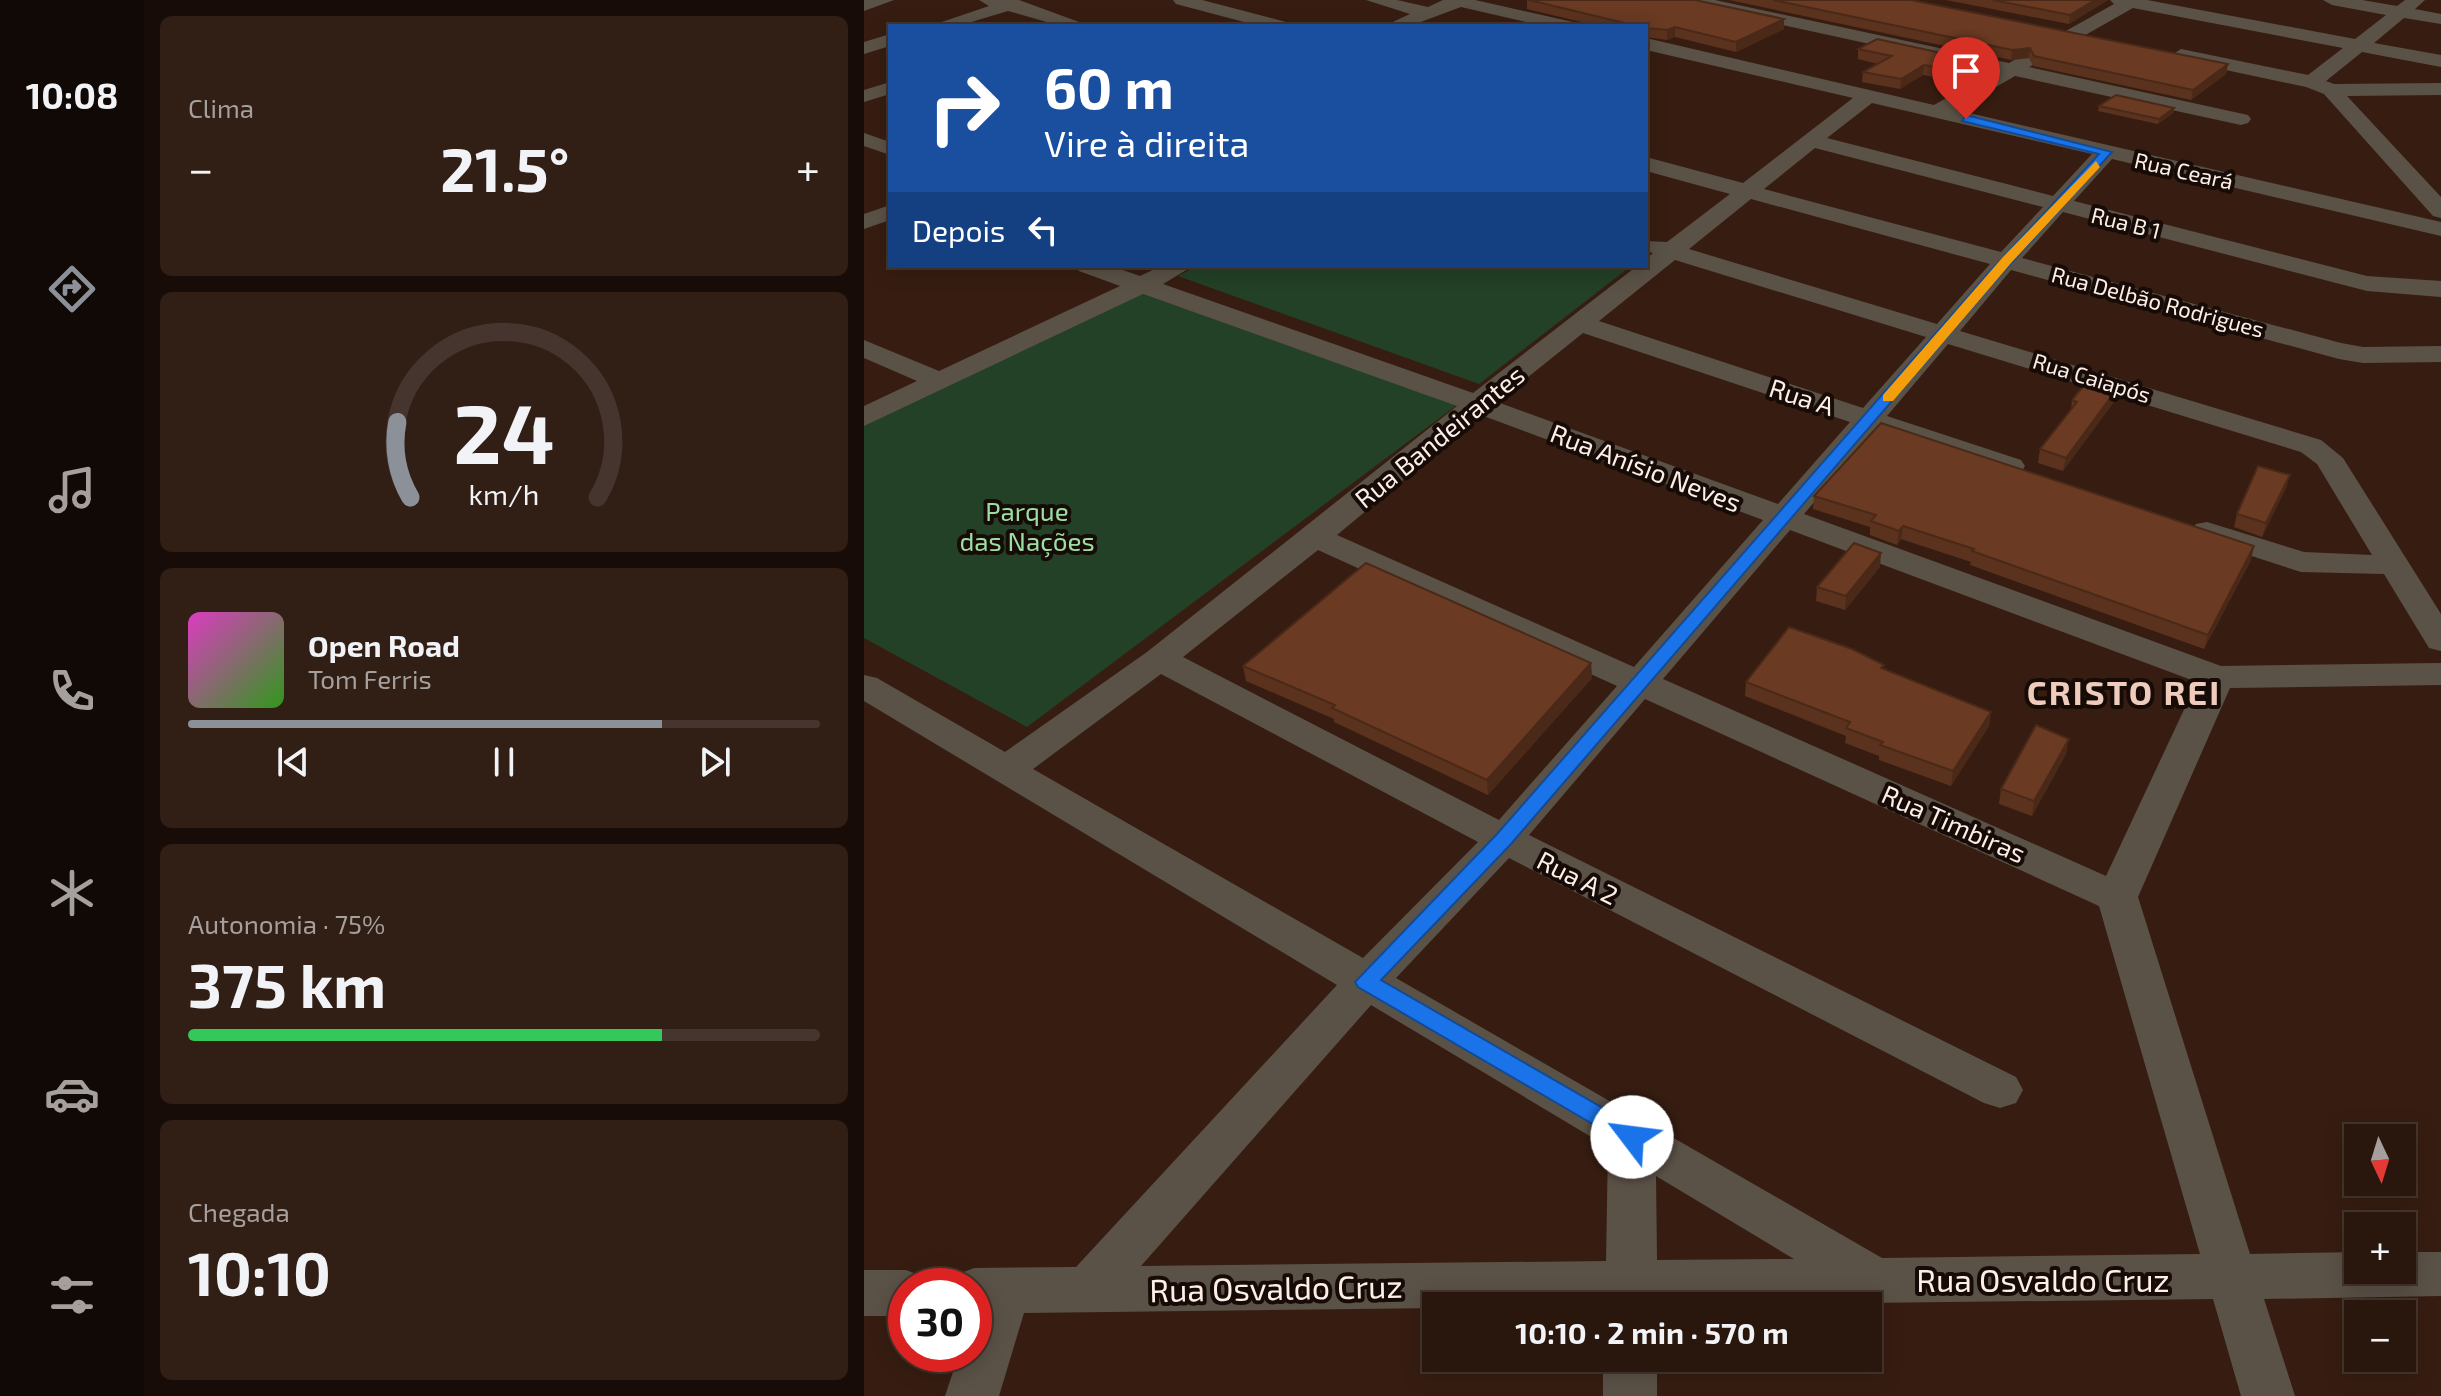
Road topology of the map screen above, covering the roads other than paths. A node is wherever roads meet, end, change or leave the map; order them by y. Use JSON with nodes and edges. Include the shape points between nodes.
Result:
{"nodes":[{"id":1,"x":885,"y":0,"type":"edge"},
{"id":2,"x":988,"y":0,"type":"edge"},
{"id":3,"x":1027,"y":0,"type":"edge"},
{"id":4,"x":1182,"y":0,"type":"edge"},
{"id":5,"x":1375,"y":0,"type":"edge"},
{"id":6,"x":1690,"y":0,"type":"edge"},
{"id":7,"x":1762,"y":0,"type":"edge"},
{"id":8,"x":2332,"y":0,"type":"edge"},
{"id":9,"x":1456,"y":1,"type":"edge"},
{"id":10,"x":2128,"y":1,"type":"edge"},
{"id":11,"x":864,"y":6,"type":"edge"},
{"id":12,"x":1008,"y":6,"type":"junction"},
{"id":13,"x":2408,"y":6,"type":"edge"},
{"id":14,"x":1740,"y":10,"type":"junction"},
{"id":15,"x":1429,"y":13,"type":"junction"},
{"id":16,"x":2441,"y":19,"type":"edge"},
{"id":17,"x":1713,"y":23,"type":"edge"},
{"id":18,"x":946,"y":24,"type":"edge"},
{"id":19,"x":1074,"y":24,"type":"edge"},
{"id":20,"x":1272,"y":24,"type":"edge"},
{"id":21,"x":1399,"y":24,"type":"edge"},
{"id":22,"x":1558,"y":24,"type":"edge"},
{"id":23,"x":2044,"y":28,"type":"edge"},
{"id":24,"x":2075,"y":34,"type":"junction"},
{"id":25,"x":1686,"y":35,"type":"edge"},
{"id":26,"x":2105,"y":40,"type":"edge"},
{"id":27,"x":888,"y":41,"type":"edge"},
{"id":28,"x":2359,"y":46,"type":"junction"},
{"id":29,"x":864,"y":48,"type":"edge"},
{"id":30,"x":1650,"y":48,"type":"edge"},
{"id":31,"x":2164,"y":52,"type":"edge"},
{"id":32,"x":2441,"y":61,"type":"edge"},
{"id":33,"x":2014,"y":70,"type":"junction"},
{"id":34,"x":2322,"y":86,"type":"junction"},
{"id":35,"x":888,"y":89,"type":"edge"},
{"id":36,"x":2441,"y":89,"type":"edge"},
{"id":37,"x":864,"y":96,"type":"edge"},
{"id":38,"x":1868,"y":96,"type":"junction"},
{"id":39,"x":1937,"y":112,"type":"junction"},
{"id":40,"x":2241,"y":119,"type":"dead end"},
{"id":41,"x":1813,"y":141,"type":"junction"},
{"id":42,"x":2106,"y":152,"type":"junction"},
{"id":43,"x":1648,"y":165,"type":"edge"},
{"id":44,"x":2410,"y":177,"type":"junction"},
{"id":45,"x":2441,"y":177,"type":"edge"},
{"id":46,"x":1748,"y":190,"type":"junction"},
{"id":47,"x":2059,"y":205,"type":"junction"},
{"id":48,"x":2441,"y":211,"type":"edge"},
{"id":49,"x":888,"y":213,"type":"edge"},
{"id":50,"x":864,"y":222,"type":"edge"},
{"id":51,"x":2441,"y":229,"type":"edge"},
{"id":52,"x":1658,"y":247,"type":"edge"},
{"id":53,"x":2008,"y":259,"type":"junction"},
{"id":54,"x":1094,"y":268,"type":"edge"},
{"id":55,"x":1177,"y":268,"type":"edge"},
{"id":56,"x":1636,"y":268,"type":"edge"},
{"id":57,"x":1142,"y":284,"type":"junction"},
{"id":58,"x":2441,"y":289,"type":"edge"},
{"id":59,"x":1579,"y":323,"type":"junction"},
{"id":60,"x":1944,"y":332,"type":"junction"},
{"id":61,"x":864,"y":348,"type":"edge"},
{"id":62,"x":2441,"y":354,"type":"edge"},
{"id":63,"x":940,"y":381,"type":"junction"},
{"id":64,"x":1477,"y":404,"type":"junction"},
{"id":65,"x":864,"y":417,"type":"edge"},
{"id":66,"x":1871,"y":419,"type":"junction"},
{"id":67,"x":2038,"y":475,"type":"edge"},
{"id":68,"x":1781,"y":518,"type":"junction"},
{"id":69,"x":2174,"y":521,"type":"edge"},
{"id":70,"x":1315,"y":537,"type":"junction"},
{"id":71,"x":2394,"y":565,"type":"junction"},
{"id":72,"x":2441,"y":641,"type":"edge"},
{"id":73,"x":1159,"y":659,"type":"junction"},
{"id":74,"x":2441,"y":674,"type":"edge"},
{"id":75,"x":2217,"y":677,"type":"junction"},
{"id":76,"x":1639,"y":682,"type":"junction"},
{"id":77,"x":864,"y":686,"type":"edge"},
{"id":78,"x":1006,"y":770,"type":"junction"},
{"id":79,"x":1504,"y":839,"type":"junction"},
{"id":80,"x":2117,"y":897,"type":"junction"},
{"id":81,"x":1366,"y":982,"type":"junction"},
{"id":82,"x":2000,"y":1090,"type":"dead end"},
{"id":83,"x":1632,"y":1137,"type":"junction"},
{"id":84,"x":2441,"y":1274,"type":"edge"},
{"id":85,"x":2231,"y":1278,"type":"junction"},
{"id":86,"x":1873,"y":1279,"type":"junction"},
{"id":87,"x":1088,"y":1290,"type":"junction"},
{"id":88,"x":992,"y":1291,"type":"edge"},
{"id":89,"x":1422,"y":1292,"type":"edge"},
{"id":90,"x":1631,"y":1292,"type":"edge"},
{"id":91,"x":1663,"y":1292,"type":"edge"},
{"id":92,"x":864,"y":1293,"type":"edge"},
{"id":93,"x":888,"y":1293,"type":"edge"},
{"id":94,"x":976,"y":1372,"type":"edge"},
{"id":95,"x":1630,"y":1372,"type":"edge"},
{"id":96,"x":972,"y":1396,"type":"edge"},
{"id":97,"x":1630,"y":1396,"type":"edge"},
{"id":98,"x":2268,"y":1396,"type":"edge"}],
"edges":[{"from":1,"to":11,"type":"street"},
{"from":2,"to":12,"type":"street"},
{"from":3,"to":12,"type":"street"},
{"from":4,"to":20,"type":"street"},
{"from":5,"to":15,"type":"street"},
{"from":6,"to":14,"type":"street"},
{"from":7,"to":14,"type":"street"},
{"from":8,"to":13,"type":"street"},
{"from":9,"to":15,"type":"street"},
{"from":9,"to":22,"type":"street"},
{"from":10,"to":24,"type":"street"},
{"from":10,"to":28,"type":"street"},
{"from":12,"to":18,"type":"street"},
{"from":12,"to":19,"type":"street"},
{"from":13,"to":16,"type":"street"},
{"from":13,"to":28,"type":"street"},
{"from":14,"to":17,"type":"street"},
{"from":14,"to":33,"type":"street"},
{"from":15,"to":21,"type":"street"},
{"from":23,"to":24,"type":"street"},
{"from":24,"to":26,"type":"street"},
{"from":24,"to":33,"type":"street"},
{"from":25,"to":30,"type":"street"},
{"from":27,"to":29,"type":"street"},
{"from":28,"to":32,"type":"street"},
{"from":28,"to":34,"type":"street"},
{"from":30,"to":38,"type":"street","name":"Rua Ceará"},
{"from":31,"to":34,"type":"street"},
{"from":33,"to":39,"type":"street"},
{"from":33,"to":40,"type":"street"},
{"from":34,"to":36,"type":"street"},
{"from":34,"to":44,"type":"street"},
{"from":35,"to":37,"type":"street"},
{"from":38,"to":39,"type":"street","name":"Rua Ceará"},
{"from":38,"to":41,"type":"street","name":"Rua Bandeirantes"},
{"from":39,"to":42,"type":"street","name":"Rua Ceará"},
{"from":41,"to":46,"type":"street","name":"Rua Bandeirantes"},
{"from":41,"to":47,"type":"street","name":"Rua B 1"},
{"from":42,"to":47,"type":"street"},
{"from":42,"to":51,"type":"street","name":"Rua Ceará"},
{"from":43,"to":46,"type":"street","name":"Rua Delbão Rodrigues"},
{"from":44,"to":45,"type":"street"},
{"from":44,"to":48,"type":"street"},
{"from":46,"to":52,"type":"street","name":"Rua Bandeirantes"},
{"from":46,"to":53,"type":"street","name":"Rua Delbão Rodrigues"},
{"from":47,"to":53,"type":"street"},
{"from":47,"to":58,"type":"street","name":"Rua B 1","via":[[2367,283]]},
{"from":49,"to":50,"type":"street"},
{"from":52,"to":60,"type":"street","name":"Rua Caiapós"},
{"from":53,"to":60,"type":"street"},
{"from":53,"to":62,"type":"street","name":"Rua Delbão Rodrigues","via":[[2339,351]]},
{"from":54,"to":57,"type":"street","name":"Rua Anísio Neves"},
{"from":55,"to":57,"type":"street"},
{"from":56,"to":59,"type":"street","name":"Rua Bandeirantes"},
{"from":57,"to":63,"type":"street"},
{"from":57,"to":64,"type":"street","name":"Rua Anísio Neves"},
{"from":59,"to":64,"type":"street","name":"Rua Bandeirantes"},
{"from":59,"to":66,"type":"street","name":"Rua A"},
{"from":60,"to":66,"type":"street"},
{"from":60,"to":71,"type":"street","name":"Rua Caiapós","via":[[2311,446],[2328,458]]},
{"from":61,"to":63,"type":"street"},
{"from":63,"to":65,"type":"street"},
{"from":64,"to":68,"type":"street","name":"Rua Anísio Neves"},
{"from":64,"to":70,"type":"street","name":"Rua Bandeirantes"},
{"from":66,"to":67,"type":"street","name":"Rua A"},
{"from":66,"to":68,"type":"street"},
{"from":68,"to":75,"type":"street","name":"Rua Anísio Neves"},
{"from":68,"to":76,"type":"street"},
{"from":69,"to":71,"type":"street","via":[[2301,562]]},
{"from":70,"to":73,"type":"street","name":"Rua Bandeirantes"},
{"from":70,"to":76,"type":"street","name":"Rua Timbiras"},
{"from":71,"to":72,"type":"street","name":"Rua Caiapós"},
{"from":73,"to":78,"type":"street","name":"Rua Bandeirantes"},
{"from":73,"to":79,"type":"street","name":"Rua A 2"},
{"from":74,"to":75,"type":"street","name":"Rua Anísio Neves"},
{"from":75,"to":80,"type":"street"},
{"from":76,"to":79,"type":"street"},
{"from":76,"to":80,"type":"street","name":"Rua Timbiras"},
{"from":77,"to":78,"type":"street"},
{"from":78,"to":81,"type":"street"},
{"from":79,"to":81,"type":"street"},
{"from":79,"to":82,"type":"street","name":"Rua A 2"},
{"from":80,"to":85,"type":"street"},
{"from":81,"to":83,"type":"street"},
{"from":81,"to":87,"type":"street"},
{"from":83,"to":86,"type":"street"},
{"from":83,"to":90,"type":"street"},
{"from":84,"to":85,"type":"street","name":"Rua Osvaldo Cruz"},
{"from":85,"to":86,"type":"street","name":"Rua Osvaldo Cruz"},
{"from":85,"to":98,"type":"street"},
{"from":86,"to":91,"type":"street","name":"Rua Osvaldo Cruz"},
{"from":87,"to":88,"type":"street","name":"Rua Osvaldo Cruz"},
{"from":87,"to":89,"type":"street","name":"Rua Osvaldo Cruz"},
{"from":92,"to":93,"type":"street"},
{"from":94,"to":96,"type":"street"},
{"from":95,"to":97,"type":"street"}]}
